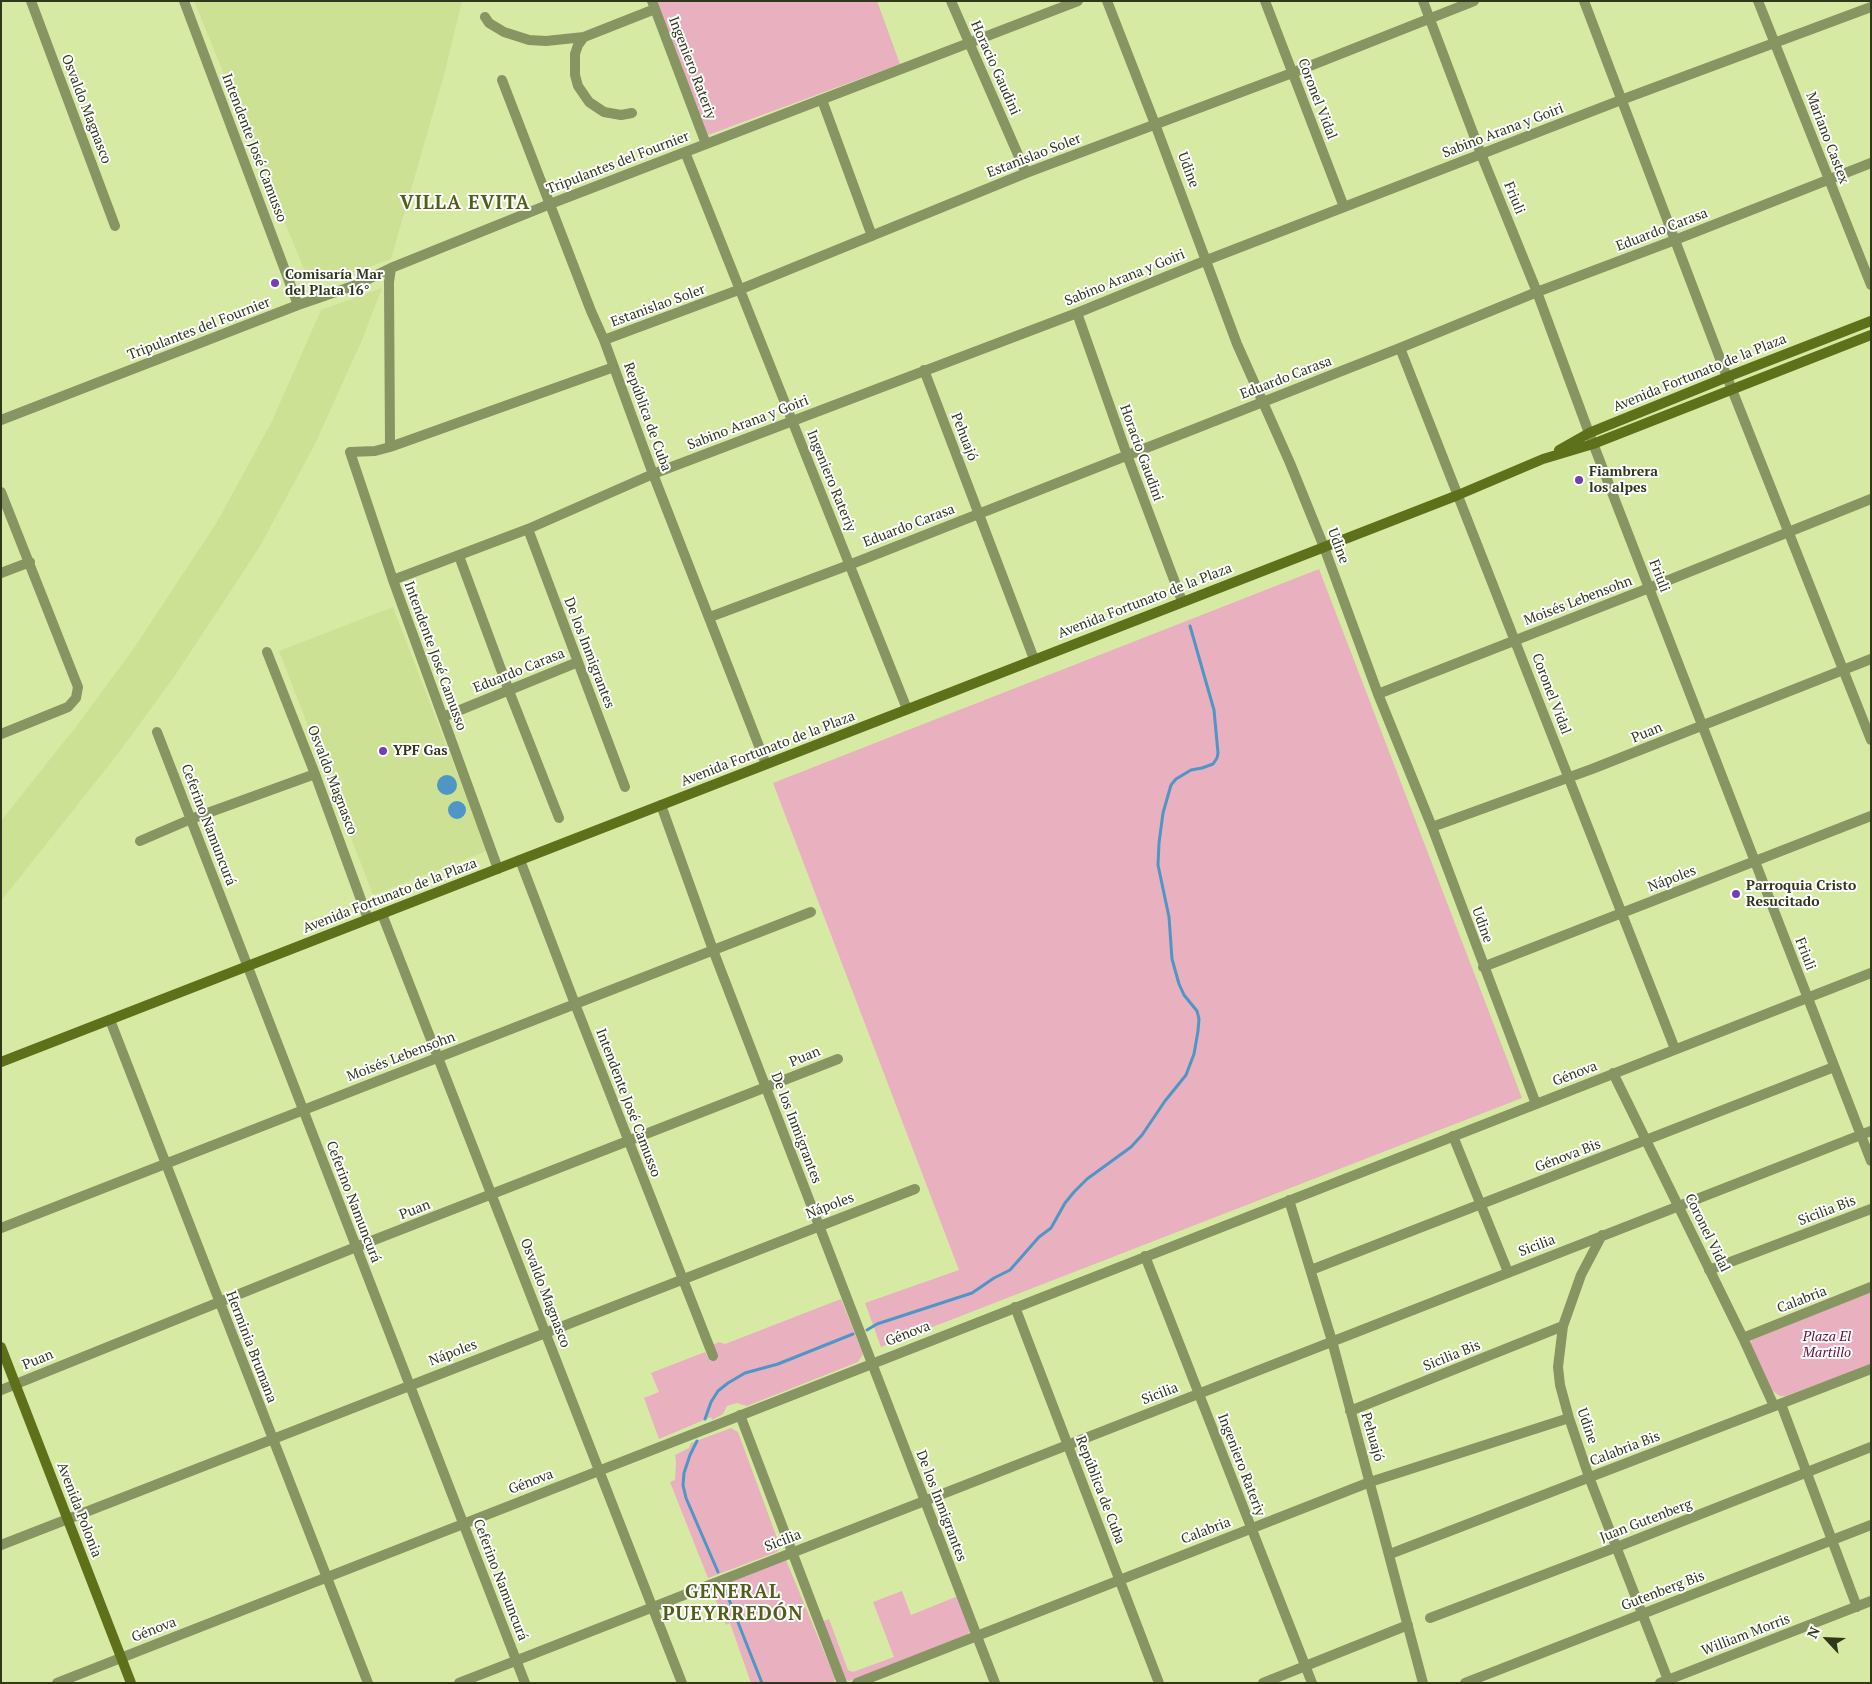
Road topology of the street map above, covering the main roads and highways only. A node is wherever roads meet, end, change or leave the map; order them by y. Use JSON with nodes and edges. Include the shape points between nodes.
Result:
{"nodes":[{"id":1,"x":1867,"y":322,"type":"edge"},
{"id":2,"x":1870,"y":337,"type":"edge"},
{"id":3,"x":1543,"y":459,"type":"junction"},
{"id":4,"x":1,"y":1062,"type":"edge"},
{"id":5,"x":1,"y":1347,"type":"edge"},
{"id":6,"x":131,"y":1683,"type":"edge"}],
"edges":[{"from":1,"to":3,"type":"main road","name":"Avenida Fortunato de la Plaza","via":[[1589,433]]},
{"from":2,"to":3,"type":"main road","name":"Avenida Fortunato de la Plaza","via":[[1593,444]]},
{"from":3,"to":4,"type":"main road","name":"Avenida Fortunato de la Plaza","via":[[1458,495]]},
{"from":5,"to":6,"type":"main road","name":"Avenida Polonia"}]}
